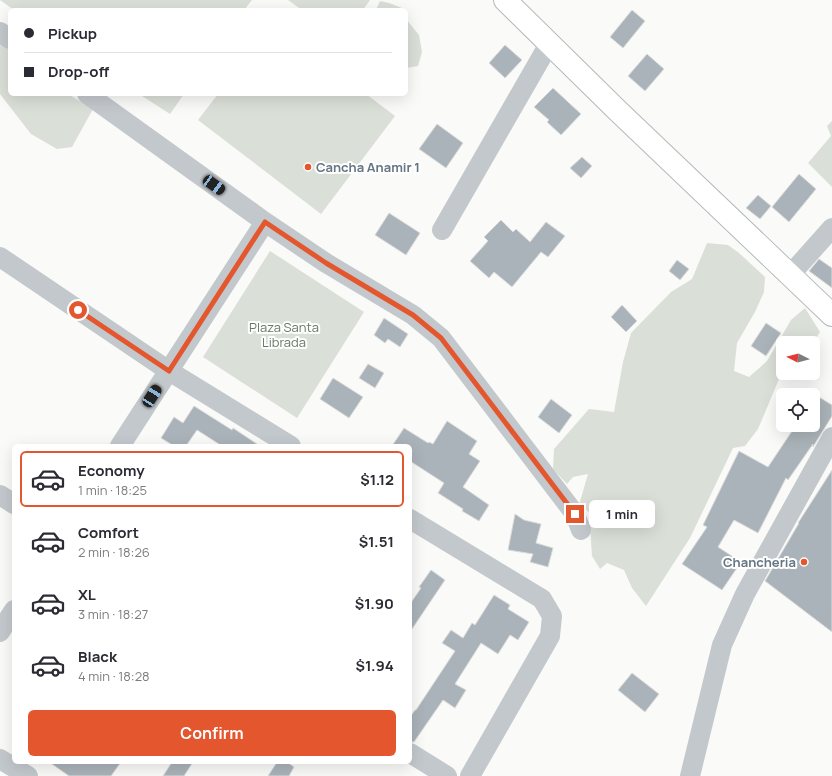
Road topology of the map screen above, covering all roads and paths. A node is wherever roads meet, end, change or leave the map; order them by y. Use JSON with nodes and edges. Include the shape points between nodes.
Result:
{"nodes":[{"id":1,"x":505,"y":0,"type":"edge"},
{"id":2,"x":549,"y":44,"type":"junction"},
{"id":3,"x":90,"y":96,"type":"edge"},
{"id":4,"x":265,"y":222,"type":"junction"},
{"id":5,"x":832,"y":228,"type":"edge"},
{"id":6,"x":442,"y":230,"type":"dead end"},
{"id":7,"x":0,"y":257,"type":"edge"},
{"id":8,"x":790,"y":275,"type":"junction"},
{"id":9,"x":832,"y":315,"type":"edge"},
{"id":10,"x":169,"y":371,"type":"junction"},
{"id":11,"x":832,"y":437,"type":"edge"},
{"id":12,"x":121,"y":444,"type":"edge"},
{"id":13,"x":288,"y":444,"type":"edge"},
{"id":14,"x":0,"y":495,"type":"edge"},
{"id":15,"x":12,"y":503,"type":"edge"},
{"id":16,"x":412,"y":519,"type":"edge"},
{"id":17,"x":581,"y":530,"type":"dead end"},
{"id":18,"x":12,"y":613,"type":"edge"},
{"id":19,"x":0,"y":632,"type":"edge"},
{"id":20,"x":412,"y":754,"type":"edge"},
{"id":21,"x":0,"y":759,"type":"edge"},
{"id":22,"x":28,"y":776,"type":"edge"},
{"id":23,"x":447,"y":776,"type":"edge"},
{"id":24,"x":470,"y":776,"type":"edge"},
{"id":25,"x":690,"y":776,"type":"edge"}],
"edges":[{"from":1,"to":2,"type":"main road"},
{"from":2,"to":6,"type":"street"},
{"from":2,"to":8,"type":"main road"},
{"from":3,"to":4,"type":"street"},
{"from":4,"to":10,"type":"street"},
{"from":4,"to":17,"type":"street","via":[[326,263],[413,315],[441,338],[575,514]]},
{"from":5,"to":8,"type":"street"},
{"from":7,"to":10,"type":"street"},
{"from":8,"to":9,"type":"main road"},
{"from":10,"to":12,"type":"street"},
{"from":10,"to":13,"type":"street"},
{"from":11,"to":25,"type":"street","via":[[745,594],[722,645]]},
{"from":14,"to":15,"type":"street"},
{"from":16,"to":24,"type":"street","via":[[542,599],[552,616],[550,636]]},
{"from":18,"to":19,"type":"street"},
{"from":20,"to":23,"type":"street"},
{"from":21,"to":22,"type":"street"}]}
